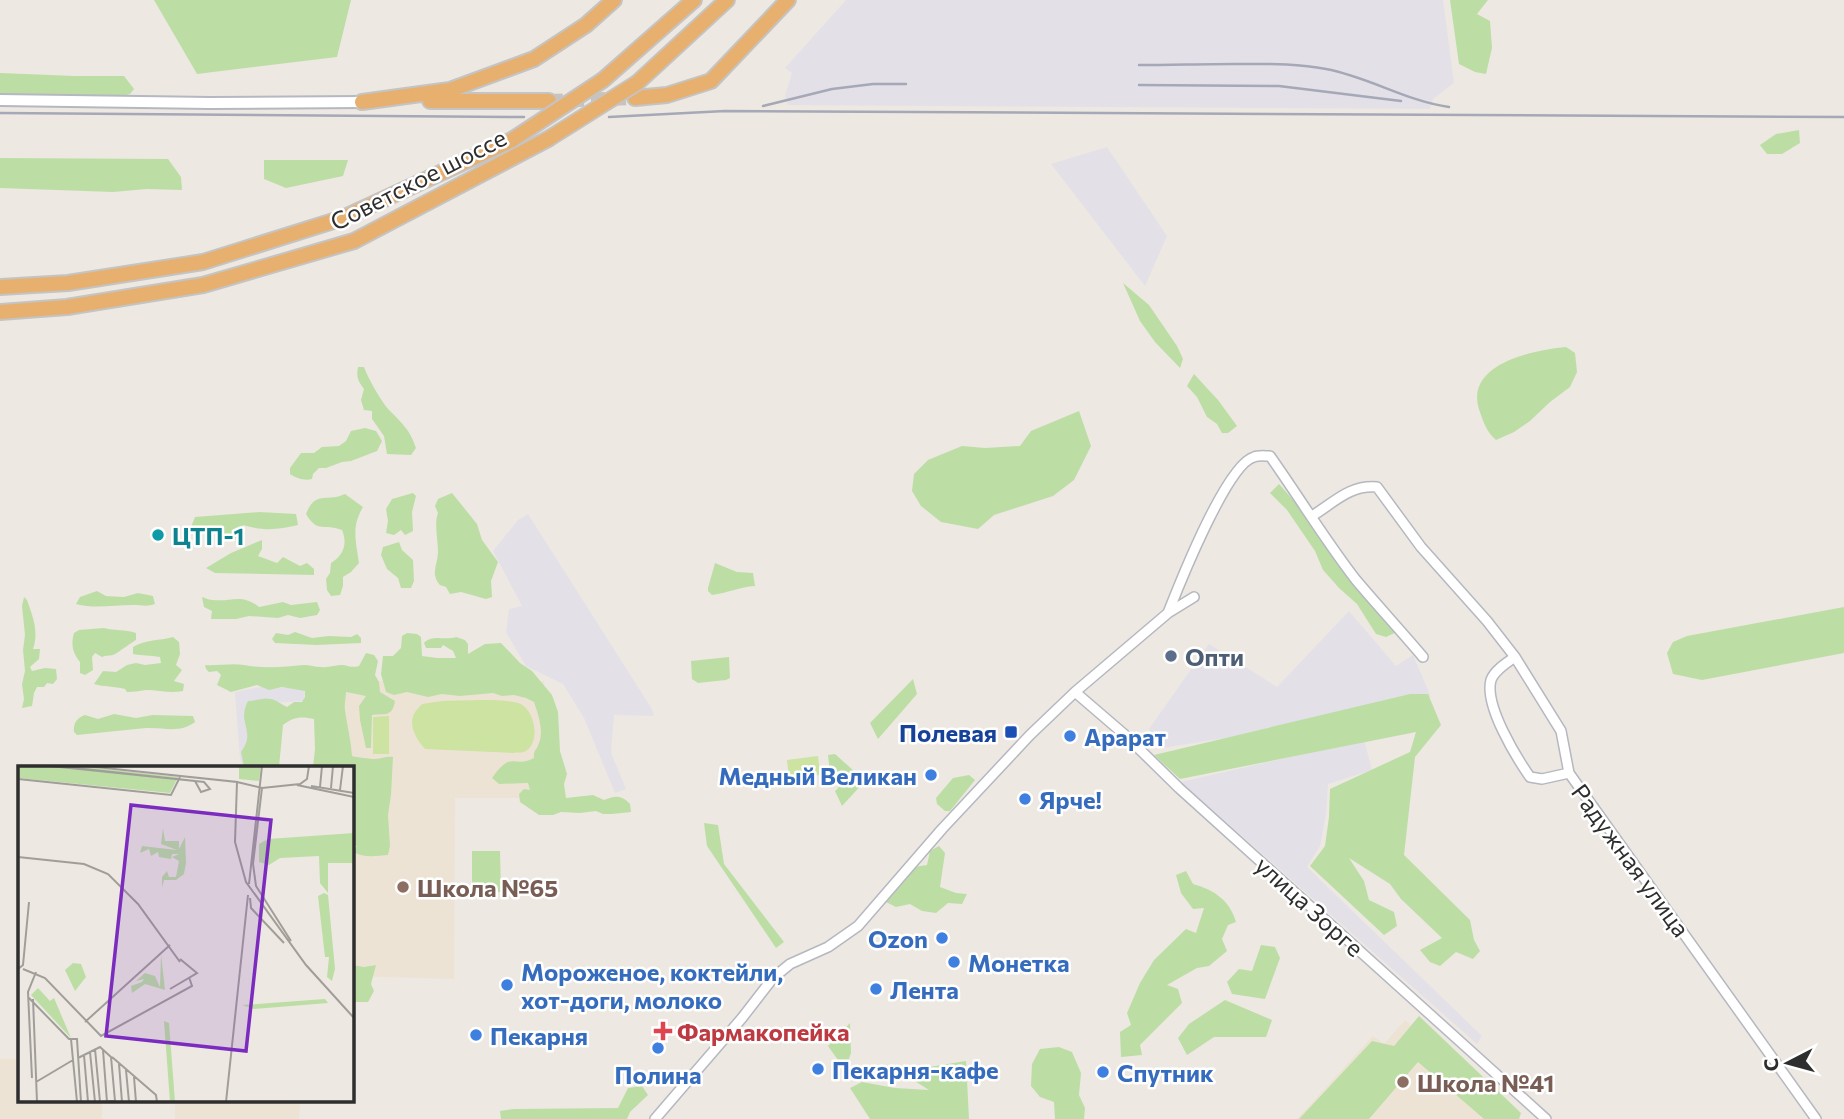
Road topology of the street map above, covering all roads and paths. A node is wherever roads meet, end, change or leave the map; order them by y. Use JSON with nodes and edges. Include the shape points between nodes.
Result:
{"nodes":[{"id":1,"x":614,"y":0,"type":"edge"},
{"id":2,"x":694,"y":0,"type":"edge"},
{"id":3,"x":727,"y":0,"type":"edge"},
{"id":4,"x":788,"y":0,"type":"edge"},
{"id":5,"x":636,"y":91,"type":"junction"},
{"id":6,"x":0,"y":100,"type":"edge"},
{"id":7,"x":549,"y":101,"type":"tunnel mouth"},
{"id":8,"x":362,"y":102,"type":"junction"},
{"id":9,"x":0,"y":287,"type":"edge"},
{"id":10,"x":0,"y":312,"type":"edge"},
{"id":11,"x":1312,"y":516,"type":"junction"},
{"id":12,"x":1194,"y":597,"type":"dead end"},
{"id":13,"x":1168,"y":613,"type":"junction"},
{"id":14,"x":1423,"y":657,"type":"dead end"},
{"id":15,"x":1515,"y":657,"type":"junction"},
{"id":16,"x":1075,"y":692,"type":"junction"},
{"id":17,"x":1569,"y":773,"type":"junction"},
{"id":18,"x":655,"y":1119,"type":"edge"},
{"id":19,"x":1546,"y":1119,"type":"edge"},
{"id":20,"x":1816,"y":1119,"type":"edge"}],
"edges":[{"from":1,"to":8,"type":"highway","via":[[586,25],[534,59],[450,90]]},
{"from":2,"to":9,"type":"highway","name":"Советское шоссе","bridge":true,"via":[[603,80],[512,140],[343,218],[202,262],[68,283]]},
{"from":3,"to":5,"type":"highway","name":"Советское шоссе"},
{"from":4,"to":5,"type":"highway","via":[[711,81],[667,95]]},
{"from":5,"to":10,"type":"highway","name":"Советское шоссе","bridge":true,"via":[[354,242],[203,285],[67,307]]},
{"from":6,"to":8,"type":"street"},
{"from":7,"to":8,"type":"highway"},
{"from":11,"to":13,"type":"street","via":[[1270,456],[1245,462],[1230,479]]},
{"from":11,"to":14,"type":"street","via":[[1357,580]]},
{"from":11,"to":15,"type":"street","name":"Радужная улица","via":[[1349,491],[1377,487],[1421,547]]},
{"from":12,"to":13,"type":"street"},
{"from":13,"to":16,"type":"street"},
{"from":15,"to":17,"type":"street","name":"Радужная улица","via":[[1562,730]]},
{"from":15,"to":17,"type":"street","via":[[1492,677],[1489,693],[1507,739],[1530,777]]},
{"from":16,"to":18,"type":"street","via":[[942,828],[858,926],[773,978]]},
{"from":16,"to":19,"type":"street","name":"улица Зорге"},
{"from":17,"to":20,"type":"street","name":"Радужная улица"}]}
